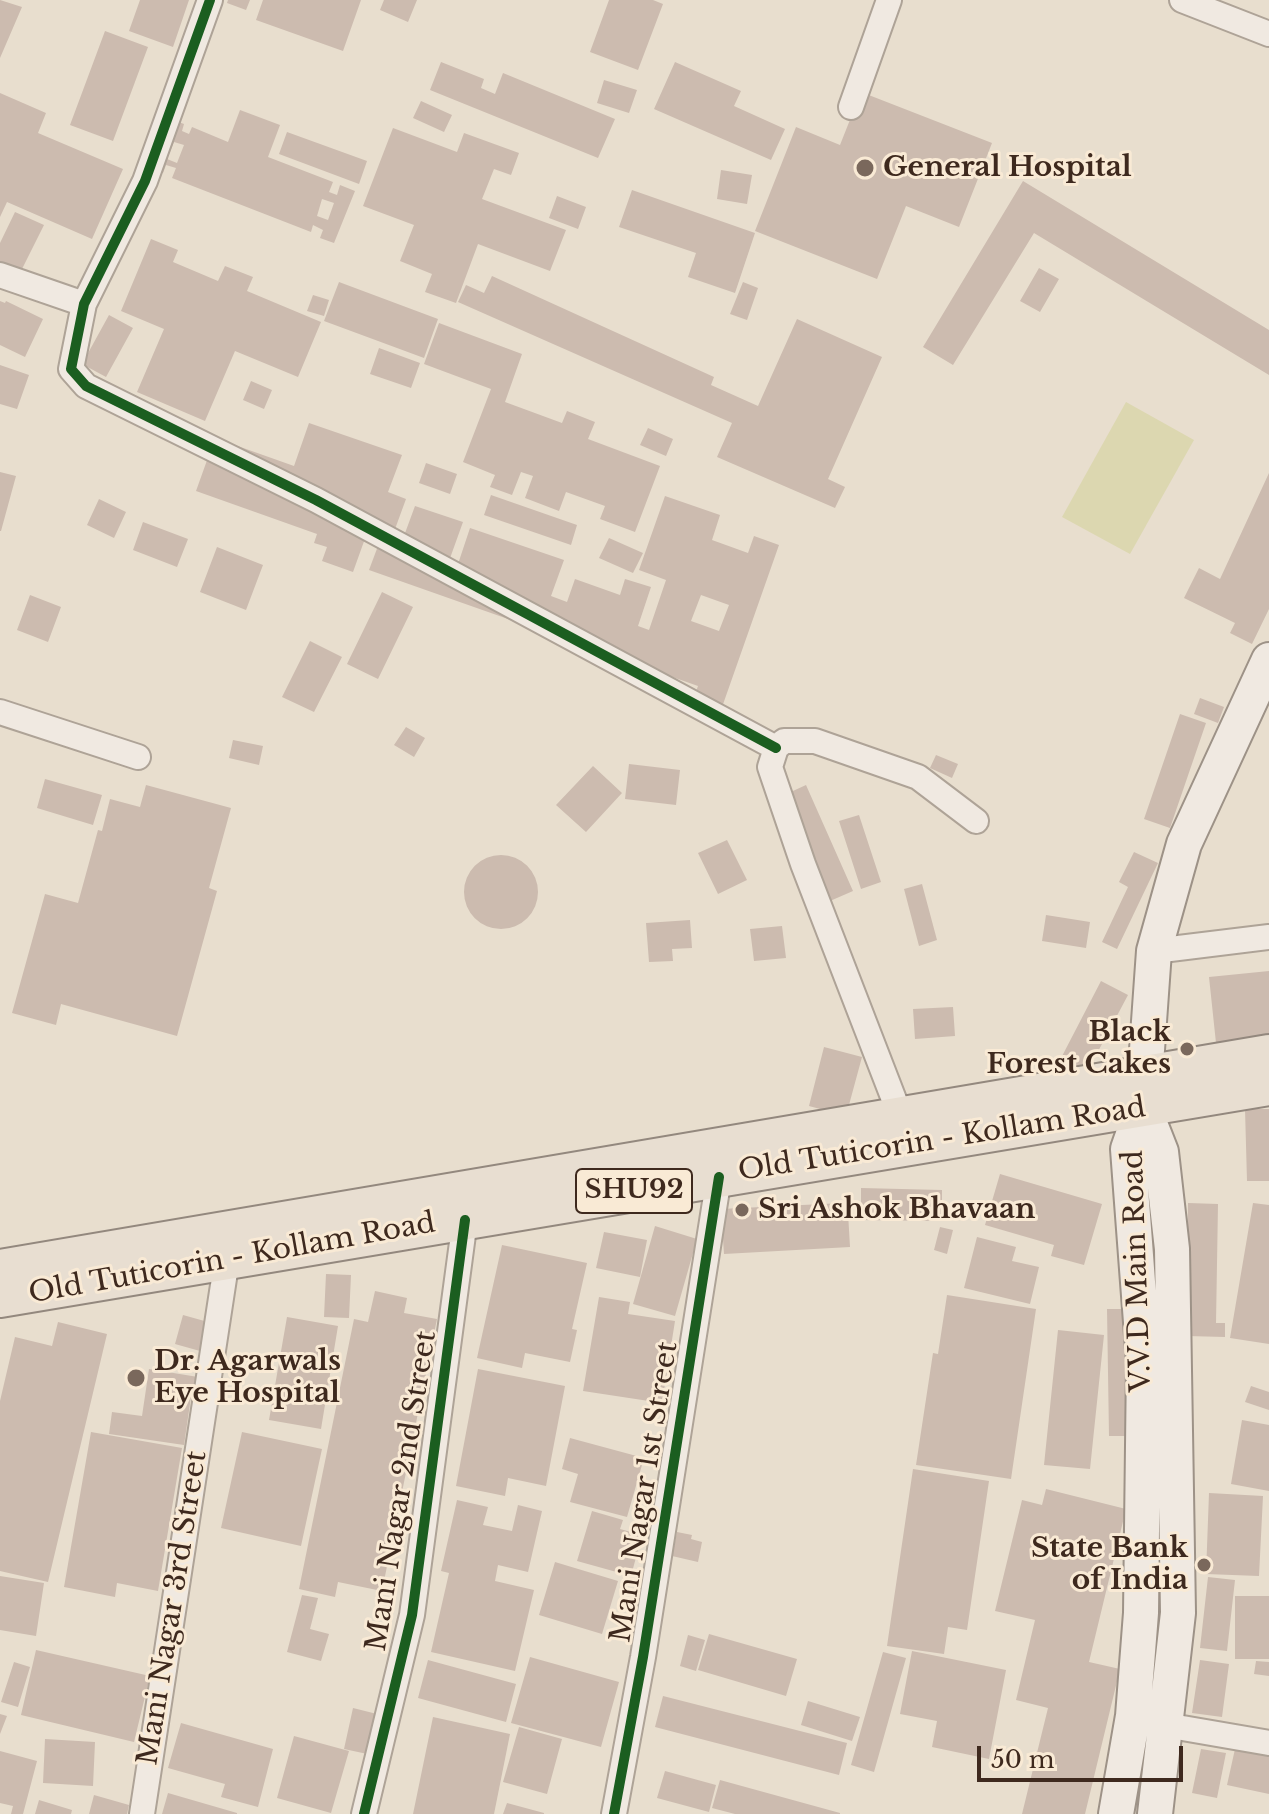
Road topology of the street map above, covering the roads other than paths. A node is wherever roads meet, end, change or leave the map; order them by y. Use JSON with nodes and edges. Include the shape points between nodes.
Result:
{"nodes":[{"id":1,"x":210,"y":0,"type":"edge"},
{"id":2,"x":889,"y":0,"type":"edge"},
{"id":3,"x":1182,"y":0,"type":"edge"},
{"id":4,"x":1269,"y":34,"type":"edge"},
{"id":5,"x":851,"y":107,"type":"dead end"},
{"id":6,"x":0,"y":275,"type":"edge"},
{"id":7,"x":84,"y":304,"type":"junction"},
{"id":8,"x":1269,"y":660,"type":"edge"},
{"id":9,"x":0,"y":712,"type":"edge"},
{"id":10,"x":776,"y":748,"type":"junction"},
{"id":11,"x":138,"y":757,"type":"dead end"},
{"id":12,"x":976,"y":821,"type":"dead end"},
{"id":13,"x":1269,"y":937,"type":"edge"},
{"id":14,"x":1154,"y":951,"type":"junction"},
{"id":15,"x":1269,"y":1054,"type":"edge"},
{"id":16,"x":1269,"y":1086,"type":"edge"},
{"id":17,"x":1144,"y":1090,"type":"junction"},
{"id":18,"x":906,"y":1130,"type":"junction"},
{"id":19,"x":719,"y":1177,"type":"junction"},
{"id":20,"x":465,"y":1220,"type":"junction"},
{"id":21,"x":227,"y":1259,"type":"junction"},
{"id":22,"x":0,"y":1269,"type":"edge"},
{"id":23,"x":0,"y":1298,"type":"edge"},
{"id":24,"x":1133,"y":1716,"type":"junction"},
{"id":25,"x":1165,"y":1725,"type":"junction"},
{"id":26,"x":1269,"y":1743,"type":"edge"},
{"id":27,"x":142,"y":1814,"type":"edge"},
{"id":28,"x":364,"y":1814,"type":"edge"},
{"id":29,"x":614,"y":1814,"type":"edge"},
{"id":30,"x":1116,"y":1814,"type":"edge"},
{"id":31,"x":1155,"y":1814,"type":"edge"}],
"edges":[{"from":1,"to":7,"type":"street","via":[[145,181]]},
{"from":2,"to":5,"type":"street"},
{"from":3,"to":4,"type":"street"},
{"from":6,"to":7,"type":"street"},
{"from":7,"to":10,"type":"street","via":[[71,369],[86,386],[316,500]]},
{"from":8,"to":14,"type":"main road","via":[[1184,844]]},
{"from":9,"to":11,"type":"street"},
{"from":10,"to":12,"type":"street","via":[[784,741],[815,741],[868,758],[918,777]]},
{"from":10,"to":18,"type":"street","via":[[770,767],[789,827]]},
{"from":13,"to":14,"type":"street"},
{"from":14,"to":17,"type":"main road"},
{"from":15,"to":17,"type":"main road"},
{"from":16,"to":17,"type":"main road","name":"Old Tuticorin - Kollam Road","number":"SHU92"},
{"from":17,"to":18,"type":"main road","name":"Old Tuticorin - Kollam Road","number":"SHU92"},
{"from":17,"to":24,"type":"main road","name":"V.V.D Main Road","via":[[1128,1149],[1144,1362],[1141,1613]]},
{"from":17,"to":25,"type":"main road","name":"V.V.D Main Road","via":[[1161,1152],[1172,1249],[1178,1613]]},
{"from":18,"to":19,"type":"main road","name":"Old Tuticorin - Kollam Road","number":"SHU92"},
{"from":18,"to":22,"type":"main road"},
{"from":19,"to":20,"type":"main road","name":"Old Tuticorin - Kollam Road","number":"SHU92"},
{"from":19,"to":29,"type":"street","name":"Mani Nagar 1st Street"},
{"from":20,"to":21,"type":"main road","name":"Old Tuticorin - Kollam Road","number":"SHU92"},
{"from":20,"to":28,"type":"street","name":"Mani Nagar 2nd Street","via":[[412,1615]]},
{"from":21,"to":23,"type":"main road","name":"Old Tuticorin - Kollam Road","number":"SHU92"},
{"from":21,"to":27,"type":"street","name":"Mani Nagar 3rd Street"},
{"from":24,"to":25,"type":"main road"},
{"from":24,"to":30,"type":"main road","name":"V.V.D Main Road"},
{"from":25,"to":26,"type":"street"},
{"from":25,"to":31,"type":"main road","name":"V.V.D Main Road"}]}
